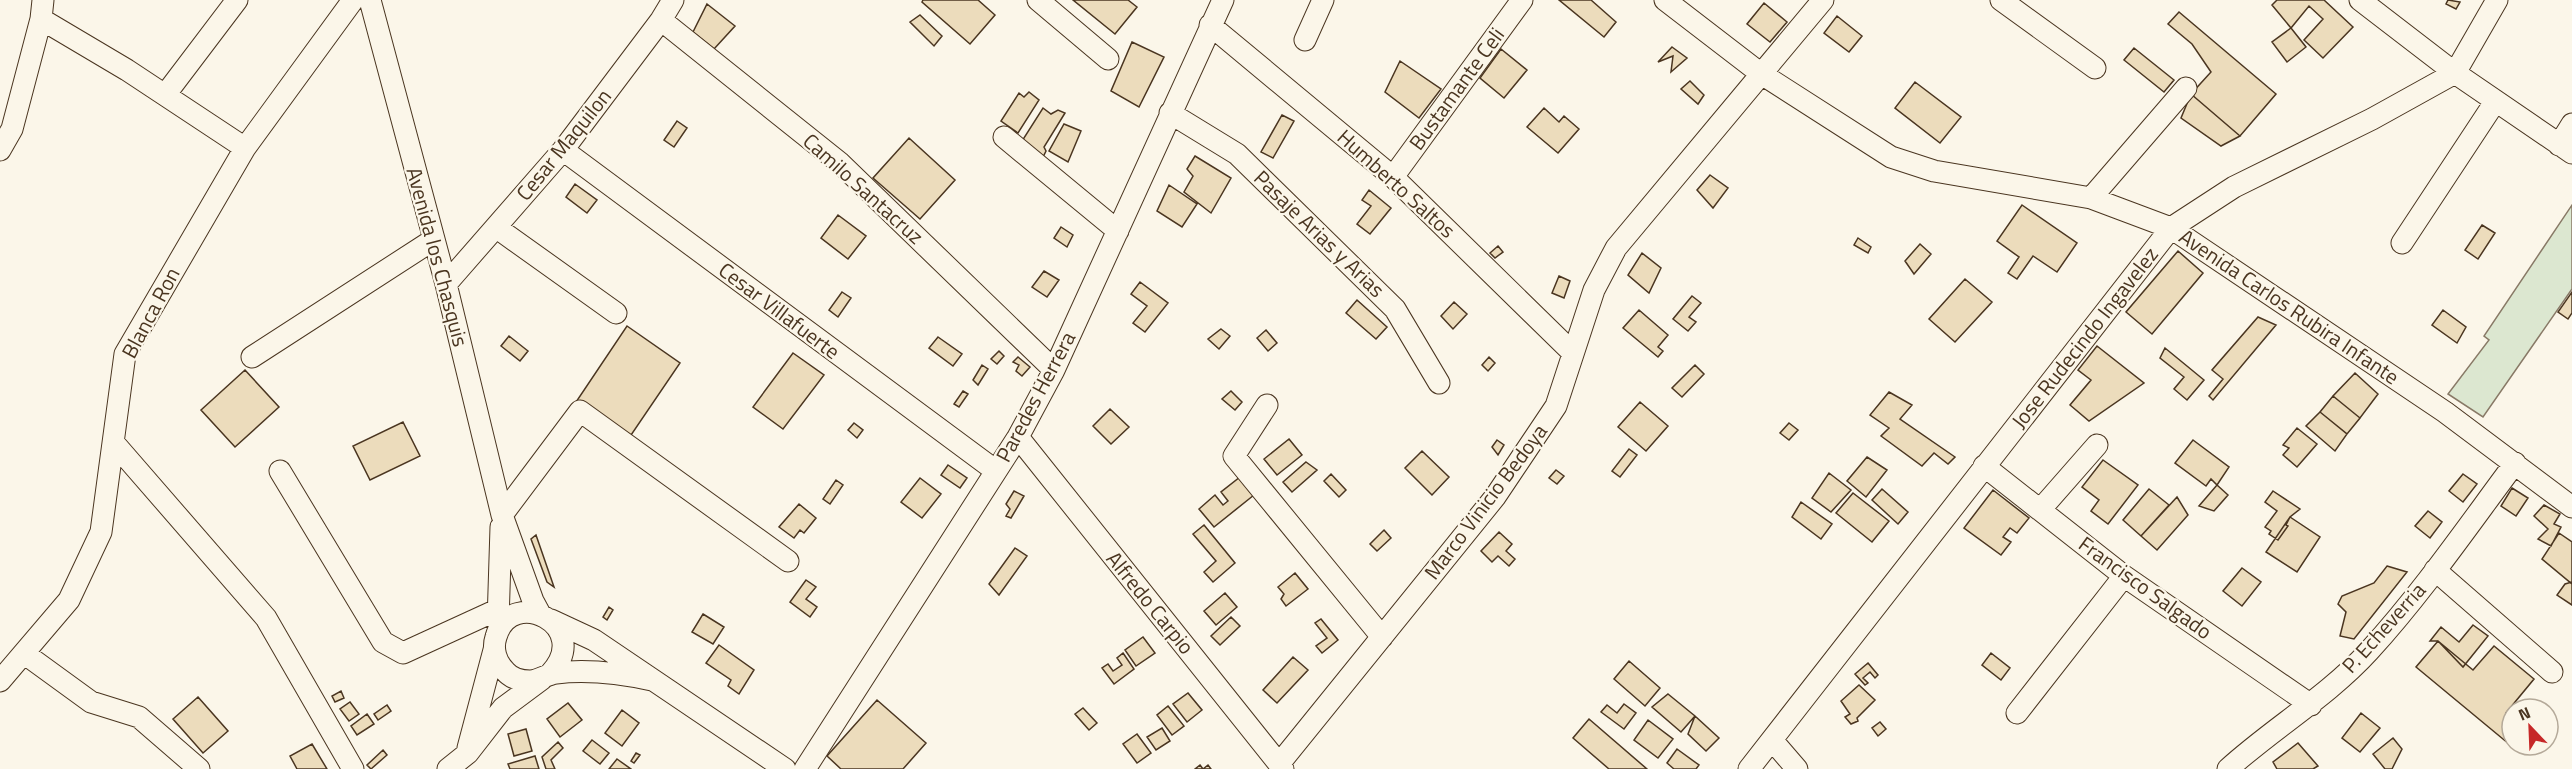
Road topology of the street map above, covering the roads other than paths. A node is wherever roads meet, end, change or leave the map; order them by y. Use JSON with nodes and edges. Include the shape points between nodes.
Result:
{"nodes":[{"id":1,"x":237,"y":0,"type":"edge"},
{"id":2,"x":352,"y":0,"type":"edge"},
{"id":3,"x":370,"y":0,"type":"edge"},
{"id":4,"x":673,"y":0,"type":"edge"},
{"id":5,"x":1038,"y":0,"type":"edge"},
{"id":6,"x":1323,"y":0,"type":"edge"},
{"id":7,"x":1521,"y":0,"type":"edge"},
{"id":8,"x":1665,"y":0,"type":"edge"},
{"id":9,"x":1823,"y":0,"type":"edge"},
{"id":10,"x":2001,"y":0,"type":"edge"},
{"id":11,"x":2360,"y":0,"type":"edge"},
{"id":12,"x":2497,"y":0,"type":"edge"},
{"id":13,"x":1222,"y":1,"type":"edge"},
{"id":14,"x":42,"y":9,"type":"edge"},
{"id":15,"x":661,"y":20,"type":"junction"},
{"id":16,"x":1210,"y":25,"type":"junction"},
{"id":17,"x":1305,"y":40,"type":"dead end"},
{"id":18,"x":1108,"y":59,"type":"dead end"},
{"id":19,"x":2095,"y":68,"type":"dead end"},
{"id":20,"x":1760,"y":74,"type":"junction"},
{"id":21,"x":2455,"y":74,"type":"junction"},
{"id":22,"x":2186,"y":88,"type":"dead end"},
{"id":23,"x":165,"y":95,"type":"junction"},
{"id":24,"x":2495,"y":102,"type":"junction"},
{"id":25,"x":1170,"y":113,"type":"junction"},
{"id":26,"x":2572,"y":124,"type":"edge"},
{"id":27,"x":1004,"y":137,"type":"dead end"},
{"id":28,"x":244,"y":148,"type":"junction"},
{"id":29,"x":2565,"y":149,"type":"edge"},
{"id":30,"x":0,"y":150,"type":"edge"},
{"id":31,"x":563,"y":150,"type":"junction"},
{"id":32,"x":1393,"y":177,"type":"junction"},
{"id":33,"x":2091,"y":198,"type":"junction"},
{"id":34,"x":497,"y":228,"type":"junction"},
{"id":35,"x":2171,"y":228,"type":"junction"},
{"id":36,"x":1118,"y":231,"type":"junction"},
{"id":37,"x":433,"y":240,"type":"junction"},
{"id":38,"x":2402,"y":243,"type":"dead end"},
{"id":39,"x":446,"y":284,"type":"junction"},
{"id":40,"x":616,"y":314,"type":"dead end"},
{"id":41,"x":1573,"y":353,"type":"junction"},
{"id":42,"x":252,"y":357,"type":"dead end"},
{"id":43,"x":1054,"y":370,"type":"junction"},
{"id":44,"x":1438,"y":383,"type":"dead end"},
{"id":45,"x":1267,"y":405,"type":"dead end"},
{"id":46,"x":1018,"y":437,"type":"junction"},
{"id":47,"x":114,"y":442,"type":"junction"},
{"id":48,"x":2097,"y":445,"type":"dead end"},
{"id":49,"x":2515,"y":463,"type":"junction"},
{"id":50,"x":1984,"y":466,"type":"junction"},
{"id":51,"x":280,"y":471,"type":"dead end"},
{"id":52,"x":996,"y":471,"type":"junction"},
{"id":53,"x":2572,"y":507,"type":"edge"},
{"id":54,"x":2040,"y":510,"type":"junction"},
{"id":55,"x":502,"y":515,"type":"junction"},
{"id":56,"x":788,"y":561,"type":"dead end"},
{"id":57,"x":2436,"y":570,"type":"junction"},
{"id":58,"x":2124,"y":576,"type":"junction"},
{"id":59,"x":498,"y":609,"type":"junction"},
{"id":60,"x":545,"y":617,"type":"junction"},
{"id":61,"x":1382,"y":637,"type":"junction"},
{"id":62,"x":496,"y":641,"type":"junction"},
{"id":63,"x":25,"y":654,"type":"junction"},
{"id":64,"x":2552,"y":672,"type":"dead end"},
{"id":65,"x":548,"y":675,"type":"junction"},
{"id":66,"x":0,"y":681,"type":"edge"},
{"id":67,"x":652,"y":681,"type":"junction"},
{"id":68,"x":2311,"y":705,"type":"junction"},
{"id":69,"x":2017,"y":713,"type":"dead end"},
{"id":70,"x":1772,"y":740,"type":"junction"},
{"id":71,"x":468,"y":761,"type":"edge"},
{"id":72,"x":1281,"y":766,"type":"edge"},
{"id":73,"x":2233,"y":767,"type":"edge"},
{"id":74,"x":199,"y":769,"type":"edge"},
{"id":75,"x":353,"y":769,"type":"edge"},
{"id":76,"x":448,"y":769,"type":"edge"},
{"id":77,"x":785,"y":769,"type":"edge"},
{"id":78,"x":805,"y":769,"type":"edge"},
{"id":79,"x":1749,"y":769,"type":"edge"},
{"id":80,"x":1797,"y":769,"type":"edge"}],
"edges":[{"from":1,"to":23,"type":"street"},
{"from":2,"to":28,"type":"street","name":"Blanca Ron"},
{"from":3,"to":37,"type":"street","name":"Avenida los Chasquis"},
{"from":4,"to":15,"type":"street","name":"Cesar Maquilon"},
{"from":5,"to":18,"type":"street"},
{"from":6,"to":17,"type":"street"},
{"from":7,"to":32,"type":"street","name":"Bustamante Celi"},
{"from":8,"to":20,"type":"street","name":"Avenida Carlos Rubira Infante"},
{"from":9,"to":20,"type":"street","name":"Marco Vinicio Bedoya"},
{"from":10,"to":19,"type":"street"},
{"from":11,"to":21,"type":"street"},
{"from":12,"to":21,"type":"street"},
{"from":13,"to":16,"type":"street","name":"Paredes Herrera"},
{"from":14,"to":23,"type":"street"},
{"from":14,"to":30,"type":"street","via":[[12,129]]},
{"from":15,"to":31,"type":"street","name":"Cesar Maquilon"},
{"from":15,"to":43,"type":"street","name":"Camilo Santacruz","via":[[840,163]]},
{"from":16,"to":25,"type":"street","name":"Paredes Herrera"},
{"from":16,"to":32,"type":"street","name":"Humberto Saltos"},
{"from":20,"to":33,"type":"street","name":"Avenida Carlos Rubira Infante","via":[[1891,157],[1934,171]]},
{"from":20,"to":41,"type":"street","name":"Marco Vinicio Bedoya","via":[[1616,248],[1594,290]]},
{"from":21,"to":24,"type":"street"},
{"from":21,"to":35,"type":"street","name":"Jose Rudecindo Ingavelez","via":[[2234,188]]},
{"from":22,"to":33,"type":"street"},
{"from":23,"to":28,"type":"street"},
{"from":24,"to":29,"type":"street"},
{"from":24,"to":38,"type":"street"},
{"from":25,"to":36,"type":"street","name":"Paredes Herrera"},
{"from":25,"to":44,"type":"street","name":"Pasaje Arias y Arias","via":[[1237,154],[1395,309]]},
{"from":26,"to":29,"type":"street"},
{"from":27,"to":36,"type":"street"},
{"from":28,"to":47,"type":"street","name":"Blanca Ron","via":[[125,354]]},
{"from":31,"to":34,"type":"street","name":"Cesar Maquilon"},
{"from":31,"to":52,"type":"street","name":"Cesar Villafuerte"},
{"from":32,"to":41,"type":"street","name":"Humberto Saltos"},
{"from":33,"to":35,"type":"street","name":"Avenida Carlos Rubira Infante"},
{"from":34,"to":39,"type":"street","name":"Cesar Maquilon"},
{"from":34,"to":40,"type":"street"},
{"from":35,"to":49,"type":"street","name":"Avenida Carlos Rubira Infante"},
{"from":35,"to":50,"type":"street","name":"Jose Rudecindo Ingavelez"},
{"from":36,"to":43,"type":"street","name":"Paredes Herrera"},
{"from":37,"to":39,"type":"street","name":"Avenida los Chasquis"},
{"from":37,"to":42,"type":"street"},
{"from":39,"to":55,"type":"street","name":"Avenida los Chasquis"},
{"from":41,"to":61,"type":"street","name":"Marco Vinicio Bedoya","via":[[1556,406],[1529,447],[1495,497]]},
{"from":43,"to":46,"type":"street","name":"Paredes Herrera"},
{"from":45,"to":61,"type":"street","via":[[1234,456]]},
{"from":46,"to":52,"type":"street","name":"Paredes Herrera"},
{"from":46,"to":72,"type":"street","name":"Alfredo Carpio"},
{"from":47,"to":63,"type":"street","name":"Blanca Ron","via":[[101,531],[69,600]]},
{"from":47,"to":75,"type":"street","via":[[266,618]]},
{"from":48,"to":54,"type":"street"},
{"from":49,"to":53,"type":"street","name":"Avenida Carlos Rubira Infante"},
{"from":49,"to":57,"type":"street","name":"P. Echeverria"},
{"from":50,"to":54,"type":"street","name":"Francisco Salgado"},
{"from":50,"to":70,"type":"street","name":"Jose Rudecindo Ingavelez"},
{"from":51,"to":59,"type":"street","via":[[382,642],[393,649],[403,653]]},
{"from":52,"to":78,"type":"street","name":"Paredes Herrera"},
{"from":54,"to":58,"type":"street","name":"Francisco Salgado"},
{"from":55,"to":56,"type":"street","via":[[580,411]]},
{"from":55,"to":59,"type":"street","name":"Avenida los Chasquis"},
{"from":55,"to":60,"type":"street","name":"Avenida los Chasquis","via":[[532,601]]},
{"from":57,"to":64,"type":"street"},
{"from":57,"to":68,"type":"street","name":"P. Echeverria","via":[[2368,652]]},
{"from":58,"to":68,"type":"street","name":"Francisco Salgado"},
{"from":58,"to":69,"type":"street"},
{"from":59,"to":62,"type":"street","name":"Avenida los Chasquis"},
{"from":60,"to":62,"type":"street","via":[[530,612],[511,617]]},
{"from":60,"to":65,"type":"street","via":[[562,636],[564,646],[557,666]]},
{"from":60,"to":67,"type":"street","via":[[594,640]]},
{"from":61,"to":72,"type":"street","name":"Marco Vinicio Bedoya"},
{"from":62,"to":65,"type":"street","via":[[498,663],[507,673],[519,680],[532,681]]},
{"from":62,"to":71,"type":"street","name":"Avenida los Chasquis","via":[[473,722]]},
{"from":63,"to":66,"type":"street","name":"Blanca Ron"},
{"from":63,"to":74,"type":"street","via":[[92,702],[139,717]]},
{"from":65,"to":67,"type":"street","via":[[602,671]]},
{"from":65,"to":71,"type":"street","via":[[503,708]]},
{"from":67,"to":77,"type":"street"},
{"from":68,"to":73,"type":"street","name":"P. Echeverria"},
{"from":70,"to":79,"type":"street","name":"Jose Rudecindo Ingavelez"},
{"from":70,"to":80,"type":"street"},
{"from":71,"to":76,"type":"street"}]}
